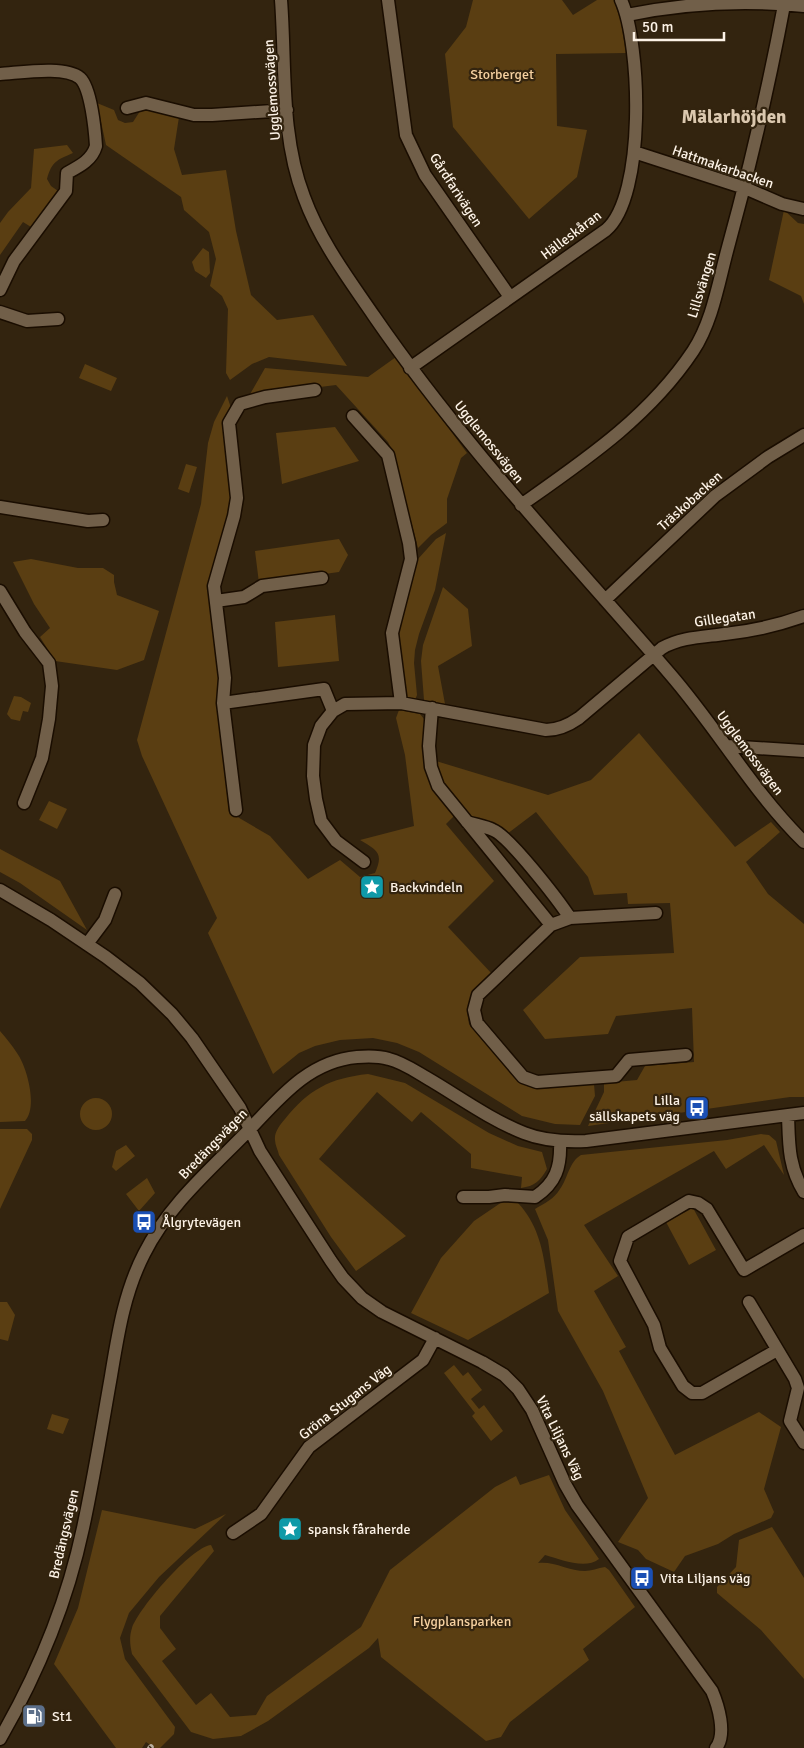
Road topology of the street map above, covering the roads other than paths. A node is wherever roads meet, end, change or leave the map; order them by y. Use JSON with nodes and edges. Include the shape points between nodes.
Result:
{"nodes":[{"id":1,"x":281,"y":0,"type":"edge"},
{"id":2,"x":388,"y":0,"type":"edge"},
{"id":3,"x":621,"y":0,"type":"edge"},
{"id":4,"x":785,"y":2,"type":"edge"},
{"id":5,"x":804,"y":6,"type":"edge"},
{"id":6,"x":627,"y":15,"type":"junction"},
{"id":7,"x":0,"y":74,"type":"edge"},
{"id":8,"x":126,"y":108,"type":"dead end"},
{"id":9,"x":287,"y":110,"type":"junction"},
{"id":10,"x":634,"y":152,"type":"junction"},
{"id":11,"x":745,"y":188,"type":"junction"},
{"id":12,"x":803,"y":209,"type":"edge"},
{"id":13,"x":0,"y":290,"type":"edge"},
{"id":14,"x":510,"y":297,"type":"junction"},
{"id":15,"x":0,"y":312,"type":"edge"},
{"id":16,"x":58,"y":319,"type":"dead end"},
{"id":17,"x":410,"y":368,"type":"junction"},
{"id":18,"x":315,"y":390,"type":"dead end"},
{"id":19,"x":353,"y":416,"type":"dead end"},
{"id":20,"x":804,"y":435,"type":"edge"},
{"id":21,"x":521,"y":504,"type":"junction"},
{"id":22,"x":0,"y":507,"type":"edge"},
{"id":23,"x":103,"y":520,"type":"dead end"},
{"id":24,"x":322,"y":578,"type":"dead end"},
{"id":25,"x":0,"y":591,"type":"edge"},
{"id":26,"x":604,"y":600,"type":"junction"},
{"id":27,"x":216,"y":601,"type":"junction"},
{"id":28,"x":804,"y":616,"type":"edge"},
{"id":29,"x":654,"y":656,"type":"junction"},
{"id":30,"x":223,"y":703,"type":"junction"},
{"id":31,"x":401,"y":703,"type":"junction"},
{"id":32,"x":432,"y":708,"type":"junction"},
{"id":33,"x":333,"y":711,"type":"junction"},
{"id":34,"x":726,"y":746,"type":"junction"},
{"id":35,"x":804,"y":751,"type":"edge"},
{"id":36,"x":24,"y":803,"type":"dead end"},
{"id":37,"x":236,"y":810,"type":"dead end"},
{"id":38,"x":467,"y":822,"type":"junction"},
{"id":39,"x":804,"y":842,"type":"edge"},
{"id":40,"x":364,"y":862,"type":"dead end"},
{"id":41,"x":0,"y":890,"type":"edge"},
{"id":42,"x":114,"y":894,"type":"dead end"},
{"id":43,"x":656,"y":913,"type":"dead end"},
{"id":44,"x":570,"y":918,"type":"junction"},
{"id":45,"x":551,"y":926,"type":"junction"},
{"id":46,"x":87,"y":944,"type":"junction"},
{"id":47,"x":686,"y":1055,"type":"dead end"},
{"id":48,"x":804,"y":1113,"type":"edge"},
{"id":49,"x":788,"y":1115,"type":"junction"},
{"id":50,"x":250,"y":1129,"type":"junction"},
{"id":51,"x":560,"y":1142,"type":"junction"},
{"id":52,"x":804,"y":1192,"type":"edge"},
{"id":53,"x":462,"y":1197,"type":"dead end"},
{"id":54,"x":804,"y":1235,"type":"edge"},
{"id":55,"x":749,"y":1302,"type":"dead end"},
{"id":56,"x":435,"y":1338,"type":"junction"},
{"id":57,"x":777,"y":1350,"type":"junction"},
{"id":58,"x":801,"y":1388,"type":"edge"},
{"id":59,"x":804,"y":1443,"type":"edge"},
{"id":60,"x":233,"y":1533,"type":"dead end"},
{"id":61,"x":0,"y":1739,"type":"edge"},
{"id":62,"x":721,"y":1747,"type":"edge"}],
"edges":[{"from":1,"to":9,"type":"street","name":"Ugglemossvägen"},
{"from":2,"to":14,"type":"street","name":"Gårdfarivägen","via":[[406,135],[424,175]]},
{"from":3,"to":6,"type":"street","name":"Hälleskåran"},
{"from":4,"to":5,"type":"street"},
{"from":4,"to":6,"type":"street","via":[[714,2]]},
{"from":4,"to":11,"type":"street","name":"Lillsvängen"},
{"from":6,"to":10,"type":"street","name":"Hälleskåran","via":[[635,73]]},
{"from":7,"to":13,"type":"street","via":[[54,71],[79,77],[86,87],[96,146],[87,161],[68,173],[66,191],[14,261]]},
{"from":8,"to":9,"type":"street","via":[[146,103],[212,116]]},
{"from":9,"to":17,"type":"street","name":"Ugglemossvägen","via":[[297,176],[315,224]]},
{"from":10,"to":11,"type":"street","name":"Hattmakarbacken"},
{"from":10,"to":14,"type":"street","name":"Hälleskåran","via":[[623,203],[613,223]]},
{"from":11,"to":12,"type":"street","name":"Hattmakarbacken"},
{"from":11,"to":21,"type":"street","name":"Lillsvängen","via":[[709,317],[687,360],[642,412],[615,437]]},
{"from":14,"to":17,"type":"street","name":"Hälleskåran"},
{"from":15,"to":16,"type":"street","via":[[27,321]]},
{"from":17,"to":21,"type":"street","name":"Ugglemossvägen"},
{"from":18,"to":27,"type":"street","via":[[240,404],[229,423],[237,498],[214,586]]},
{"from":19,"to":31,"type":"street","via":[[388,455],[409,543],[411,559],[392,633]]},
{"from":20,"to":26,"type":"street","name":"Träskobacken","via":[[715,496]]},
{"from":21,"to":26,"type":"street","name":"Ugglemossvägen"},
{"from":22,"to":23,"type":"street","via":[[88,521]]},
{"from":24,"to":27,"type":"street","via":[[262,586],[244,597]]},
{"from":25,"to":36,"type":"street","via":[[49,663],[52,686],[42,758]]},
{"from":26,"to":29,"type":"street","name":"Ugglemossvägen"},
{"from":27,"to":30,"type":"street","via":[[225,678]]},
{"from":28,"to":29,"type":"street","name":"Gillegatan","via":[[752,630],[685,639],[671,643]]},
{"from":29,"to":32,"type":"street","via":[[580,718],[557,729],[546,730]]},
{"from":29,"to":34,"type":"street","name":"Ugglemossvägen"},
{"from":30,"to":33,"type":"street","via":[[324,689]]},
{"from":30,"to":37,"type":"street"},
{"from":31,"to":32,"type":"street"},
{"from":31,"to":33,"type":"street","via":[[345,704]]},
{"from":32,"to":38,"type":"street","via":[[431,767],[438,786]]},
{"from":33,"to":40,"type":"street","via":[[321,726],[314,745],[316,799],[321,821],[336,841]]},
{"from":34,"to":35,"type":"street"},
{"from":34,"to":39,"type":"street","name":"Ugglemossvägen"},
{"from":38,"to":44,"type":"street","via":[[495,830]]},
{"from":38,"to":45,"type":"street"},
{"from":41,"to":46,"type":"street"},
{"from":42,"to":46,"type":"street","via":[[106,920]]},
{"from":43,"to":44,"type":"street"},
{"from":44,"to":45,"type":"street"},
{"from":45,"to":47,"type":"street","via":[[478,995],[474,1010],[477,1023],[523,1077],[537,1082],[616,1076],[629,1060]]},
{"from":46,"to":50,"type":"street","via":[[140,983],[172,1014],[205,1056],[240,1108]]},
{"from":48,"to":49,"type":"street","name":"Bredängsvägen"},
{"from":49,"to":51,"type":"street","name":"Bredängsvägen"},
{"from":49,"to":52,"type":"street","via":[[790,1160]]},
{"from":50,"to":51,"type":"street","name":"Bredängsvägen","via":[[269,1108],[318,1067],[369,1056],[409,1067],[492,1117],[523,1132]]},
{"from":50,"to":56,"type":"street","name":"Vita Liljans Väg","via":[[260,1151],[352,1288],[372,1306]]},
{"from":50,"to":61,"type":"street","name":"Bredängsvägen","via":[[171,1211],[135,1271],[122,1314],[83,1528],[68,1585],[38,1666]]},
{"from":51,"to":53,"type":"street","via":[[560,1156],[552,1183],[535,1197]]},
{"from":54,"to":57,"type":"street","via":[[744,1270],[707,1209],[689,1201],[628,1237],[620,1260],[654,1325],[660,1348],[683,1386],[692,1394],[702,1393]]},
{"from":55,"to":57,"type":"street"},
{"from":56,"to":60,"type":"street","name":"Gröna Stugans Väg","via":[[423,1360],[309,1447],[262,1514]]},
{"from":56,"to":62,"type":"street","name":"Vita Liljans Väg","via":[[494,1368],[525,1399],[577,1505],[712,1691],[720,1708]]},
{"from":57,"to":58,"type":"street"},
{"from":58,"to":59,"type":"street","via":[[790,1421]]}]}
